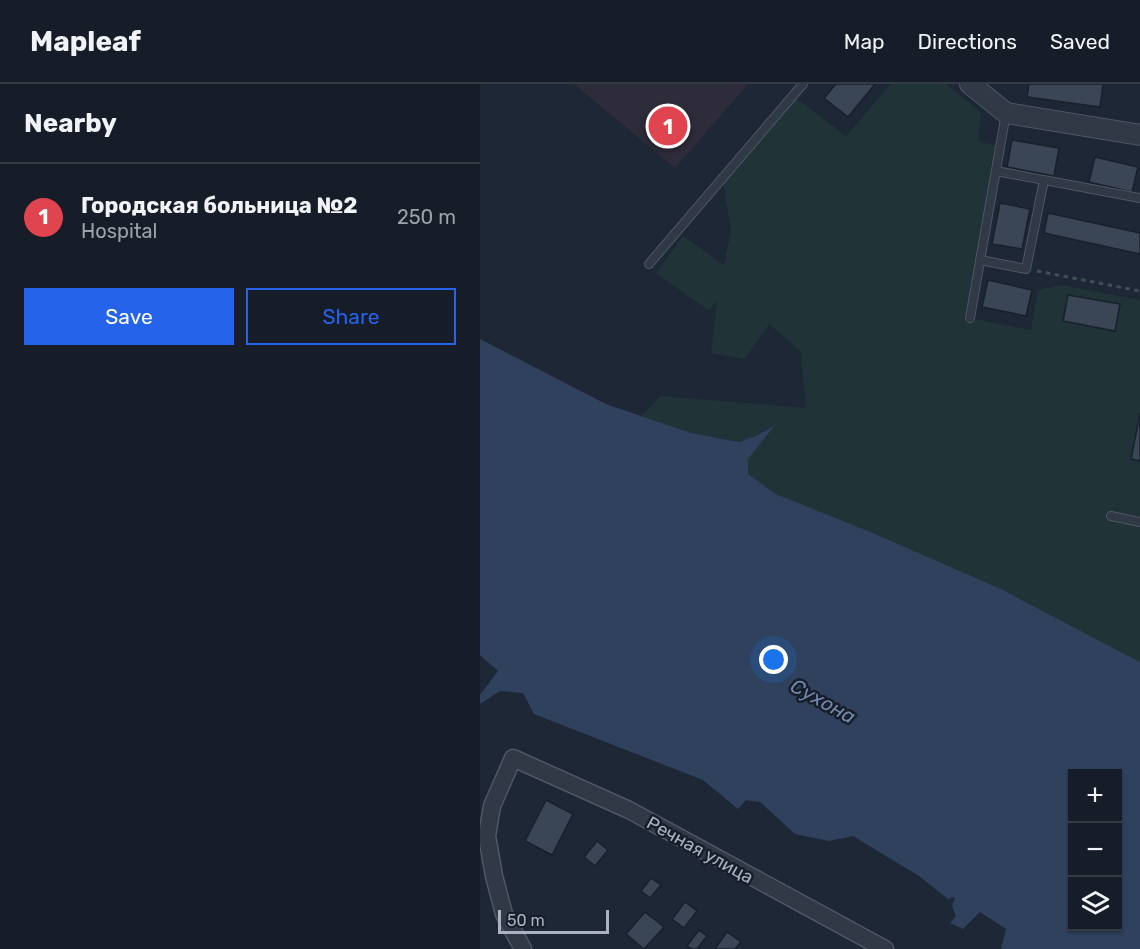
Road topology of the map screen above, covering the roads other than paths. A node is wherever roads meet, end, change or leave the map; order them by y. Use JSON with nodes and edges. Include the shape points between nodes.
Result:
{"nodes":[{"id":1,"x":803,"y":84,"type":"edge"},
{"id":2,"x":970,"y":84,"type":"edge"},
{"id":3,"x":1006,"y":113,"type":"junction"},
{"id":4,"x":1140,"y":135,"type":"edge"},
{"id":5,"x":996,"y":171,"type":"junction"},
{"id":6,"x":1044,"y":180,"type":"junction"},
{"id":7,"x":1140,"y":198,"type":"edge"},
{"id":8,"x":980,"y":260,"type":"junction"},
{"id":9,"x":649,"y":264,"type":"dead end"},
{"id":10,"x":970,"y":318,"type":"dead end"},
{"id":11,"x":1111,"y":516,"type":"dead end"},
{"id":12,"x":1140,"y":522,"type":"edge"},
{"id":13,"x":523,"y":949,"type":"edge"},
{"id":14,"x":885,"y":949,"type":"edge"}],
"edges":[{"from":1,"to":9,"type":"lane"},
{"from":2,"to":3,"type":"street"},
{"from":3,"to":4,"type":"street"},
{"from":3,"to":5,"type":"lane"},
{"from":5,"to":6,"type":"lane"},
{"from":5,"to":8,"type":"lane"},
{"from":6,"to":7,"type":"lane"},
{"from":6,"to":8,"type":"lane","via":[[1026,269]]},
{"from":8,"to":10,"type":"lane"},
{"from":11,"to":12,"type":"lane"},
{"from":13,"to":14,"type":"street","name":"Речная улица","via":[[504,914],[487,836],[492,806],[513,758],[629,810]]}]}
